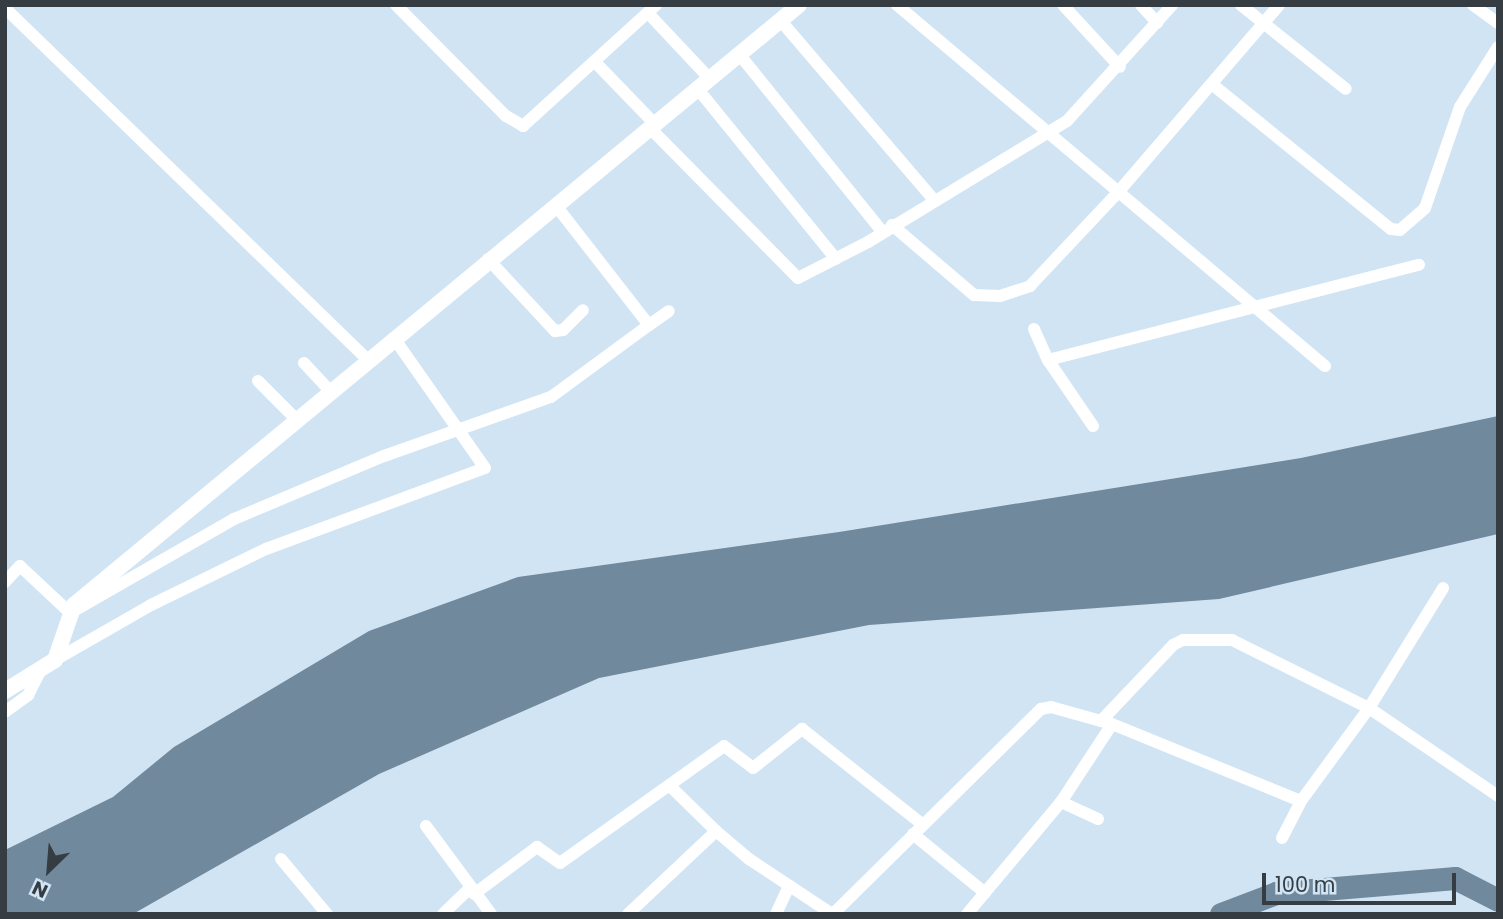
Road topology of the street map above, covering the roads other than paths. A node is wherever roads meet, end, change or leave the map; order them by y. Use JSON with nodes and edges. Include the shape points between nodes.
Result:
{"nodes":[{"id":1,"x":396,"y":5,"type":"edge"},
{"id":2,"x":799,"y":5,"type":"edge"},
{"id":3,"x":897,"y":5,"type":"edge"},
{"id":4,"x":1063,"y":5,"type":"edge"},
{"id":5,"x":1141,"y":5,"type":"edge"},
{"id":6,"x":1172,"y":5,"type":"edge"},
{"id":7,"x":1241,"y":5,"type":"edge"},
{"id":8,"x":1279,"y":5,"type":"edge"},
{"id":9,"x":1473,"y":5,"type":"edge"},
{"id":10,"x":5,"y":8,"type":"edge"},
{"id":11,"x":652,"y":9,"type":"edge"},
{"id":12,"x":781,"y":21,"type":"junction"},
{"id":13,"x":1157,"y":23,"type":"junction"},
{"id":14,"x":1498,"y":23,"type":"edge"},
{"id":15,"x":1265,"y":24,"type":"junction"},
{"id":16,"x":1498,"y":47,"type":"edge"},
{"id":17,"x":739,"y":54,"type":"junction"},
{"id":18,"x":595,"y":62,"type":"junction"},
{"id":19,"x":1120,"y":67,"type":"junction"},
{"id":20,"x":703,"y":83,"type":"junction"},
{"id":21,"x":1213,"y":85,"type":"junction"},
{"id":22,"x":1346,"y":89,"type":"dead end"},
{"id":23,"x":652,"y":125,"type":"junction"},
{"id":24,"x":1050,"y":132,"type":"junction"},
{"id":25,"x":1120,"y":190,"type":"junction"},
{"id":26,"x":935,"y":201,"type":"junction"},
{"id":27,"x":557,"y":206,"type":"junction"},
{"id":28,"x":887,"y":228,"type":"junction"},
{"id":29,"x":488,"y":259,"type":"junction"},
{"id":30,"x":836,"y":259,"type":"junction"},
{"id":31,"x":1419,"y":265,"type":"dead end"},
{"id":32,"x":1258,"y":308,"type":"junction"},
{"id":33,"x":583,"y":310,"type":"dead end"},
{"id":34,"x":669,"y":311,"type":"dead end"},
{"id":35,"x":649,"y":325,"type":"junction"},
{"id":36,"x":1034,"y":329,"type":"dead end"},
{"id":37,"x":394,"y":338,"type":"junction"},
{"id":38,"x":368,"y":360,"type":"junction"},
{"id":39,"x":1048,"y":360,"type":"junction"},
{"id":40,"x":304,"y":363,"type":"dead end"},
{"id":41,"x":1325,"y":366,"type":"dead end"},
{"id":42,"x":258,"y":381,"type":"dead end"},
{"id":43,"x":331,"y":392,"type":"junction"},
{"id":44,"x":297,"y":420,"type":"junction"},
{"id":45,"x":1093,"y":426,"type":"dead end"},
{"id":46,"x":458,"y":429,"type":"junction"},
{"id":47,"x":5,"y":582,"type":"edge"},
{"id":48,"x":1443,"y":588,"type":"dead end"},
{"id":49,"x":68,"y":618,"type":"junction"},
{"id":50,"x":48,"y":665,"type":"junction"},
{"id":51,"x":5,"y":691,"type":"edge"},
{"id":52,"x":1369,"y":708,"type":"junction"},
{"id":53,"x":5,"y":712,"type":"edge"},
{"id":54,"x":1107,"y":722,"type":"junction"},
{"id":55,"x":671,"y":787,"type":"junction"},
{"id":56,"x":1498,"y":796,"type":"edge"},
{"id":57,"x":1301,"y":801,"type":"junction"},
{"id":58,"x":1061,"y":802,"type":"junction"},
{"id":59,"x":1098,"y":819,"type":"dead end"},
{"id":60,"x":426,"y":826,"type":"dead end"},
{"id":61,"x":918,"y":829,"type":"junction"},
{"id":62,"x":716,"y":831,"type":"junction"},
{"id":63,"x":1282,"y":838,"type":"dead end"},
{"id":64,"x":281,"y":859,"type":"dead end"},
{"id":65,"x":789,"y":886,"type":"junction"},
{"id":66,"x":471,"y":891,"type":"junction"},
{"id":67,"x":985,"y":893,"type":"junction"},
{"id":68,"x":327,"y":914,"type":"edge"},
{"id":69,"x":443,"y":914,"type":"edge"},
{"id":70,"x":491,"y":914,"type":"edge"},
{"id":71,"x":628,"y":914,"type":"edge"},
{"id":72,"x":776,"y":914,"type":"edge"},
{"id":73,"x":832,"y":914,"type":"edge"},
{"id":74,"x":968,"y":914,"type":"edge"}],
"edges":[{"from":1,"to":18,"type":"street","via":[[514,124],[529,122]]},
{"from":2,"to":12,"type":"street"},
{"from":3,"to":24,"type":"street"},
{"from":4,"to":19,"type":"street"},
{"from":5,"to":13,"type":"street"},
{"from":6,"to":13,"type":"street"},
{"from":7,"to":15,"type":"street"},
{"from":8,"to":15,"type":"street"},
{"from":9,"to":14,"type":"street"},
{"from":10,"to":38,"type":"street"},
{"from":11,"to":18,"type":"street"},
{"from":11,"to":20,"type":"street"},
{"from":12,"to":17,"type":"street"},
{"from":12,"to":26,"type":"street"},
{"from":13,"to":19,"type":"street"},
{"from":15,"to":21,"type":"street"},
{"from":15,"to":22,"type":"street"},
{"from":16,"to":21,"type":"street","via":[[1461,107],[1425,208],[1400,230],[1391,229]]},
{"from":17,"to":20,"type":"street"},
{"from":17,"to":28,"type":"street"},
{"from":18,"to":23,"type":"street"},
{"from":19,"to":24,"type":"street"},
{"from":20,"to":23,"type":"street"},
{"from":20,"to":30,"type":"street"},
{"from":21,"to":25,"type":"street"},
{"from":23,"to":27,"type":"street"},
{"from":23,"to":30,"type":"street","via":[[798,278]]},
{"from":24,"to":25,"type":"street"},
{"from":24,"to":26,"type":"street"},
{"from":25,"to":28,"type":"street","via":[[1034,283],[1000,296],[974,295]]},
{"from":25,"to":32,"type":"street"},
{"from":26,"to":28,"type":"street"},
{"from":27,"to":29,"type":"street"},
{"from":27,"to":35,"type":"street"},
{"from":28,"to":30,"type":"street"},
{"from":29,"to":33,"type":"street","via":[[552,329],[563,330]]},
{"from":29,"to":37,"type":"street"},
{"from":31,"to":32,"type":"street"},
{"from":32,"to":39,"type":"street"},
{"from":32,"to":41,"type":"street"},
{"from":34,"to":35,"type":"street"},
{"from":35,"to":46,"type":"street","via":[[558,393]]},
{"from":36,"to":39,"type":"street"},
{"from":37,"to":38,"type":"street"},
{"from":37,"to":46,"type":"street"},
{"from":38,"to":43,"type":"street"},
{"from":39,"to":45,"type":"street"},
{"from":40,"to":43,"type":"street"},
{"from":42,"to":44,"type":"street"},
{"from":43,"to":44,"type":"street"},
{"from":44,"to":49,"type":"street"},
{"from":46,"to":49,"type":"street","via":[[324,479],[234,519]]},
{"from":46,"to":50,"type":"street","via":[[485,468],[266,549],[151,604]]},
{"from":47,"to":49,"type":"street","via":[[20,566]]},
{"from":48,"to":52,"type":"street"},
{"from":49,"to":50,"type":"street"},
{"from":50,"to":51,"type":"street"},
{"from":50,"to":53,"type":"street","via":[[28,695]]},
{"from":52,"to":54,"type":"street","via":[[1232,640],[1183,640],[1164,650]]},
{"from":52,"to":56,"type":"street"},
{"from":52,"to":57,"type":"street"},
{"from":54,"to":57,"type":"street"},
{"from":54,"to":58,"type":"street"},
{"from":54,"to":61,"type":"street","via":[[1051,707],[1041,709]]},
{"from":55,"to":61,"type":"street","via":[[727,745],[747,766],[758,766],[802,729]]},
{"from":55,"to":62,"type":"street"},
{"from":55,"to":66,"type":"street","via":[[560,863],[537,847]]},
{"from":57,"to":63,"type":"street"},
{"from":58,"to":59,"type":"street"},
{"from":58,"to":67,"type":"street"},
{"from":60,"to":66,"type":"street"},
{"from":61,"to":67,"type":"street"},
{"from":61,"to":73,"type":"street"},
{"from":62,"to":65,"type":"street"},
{"from":62,"to":71,"type":"street"},
{"from":64,"to":68,"type":"street"},
{"from":65,"to":72,"type":"street"},
{"from":65,"to":73,"type":"street"},
{"from":66,"to":69,"type":"street"},
{"from":66,"to":70,"type":"street"},
{"from":67,"to":74,"type":"street"}]}
